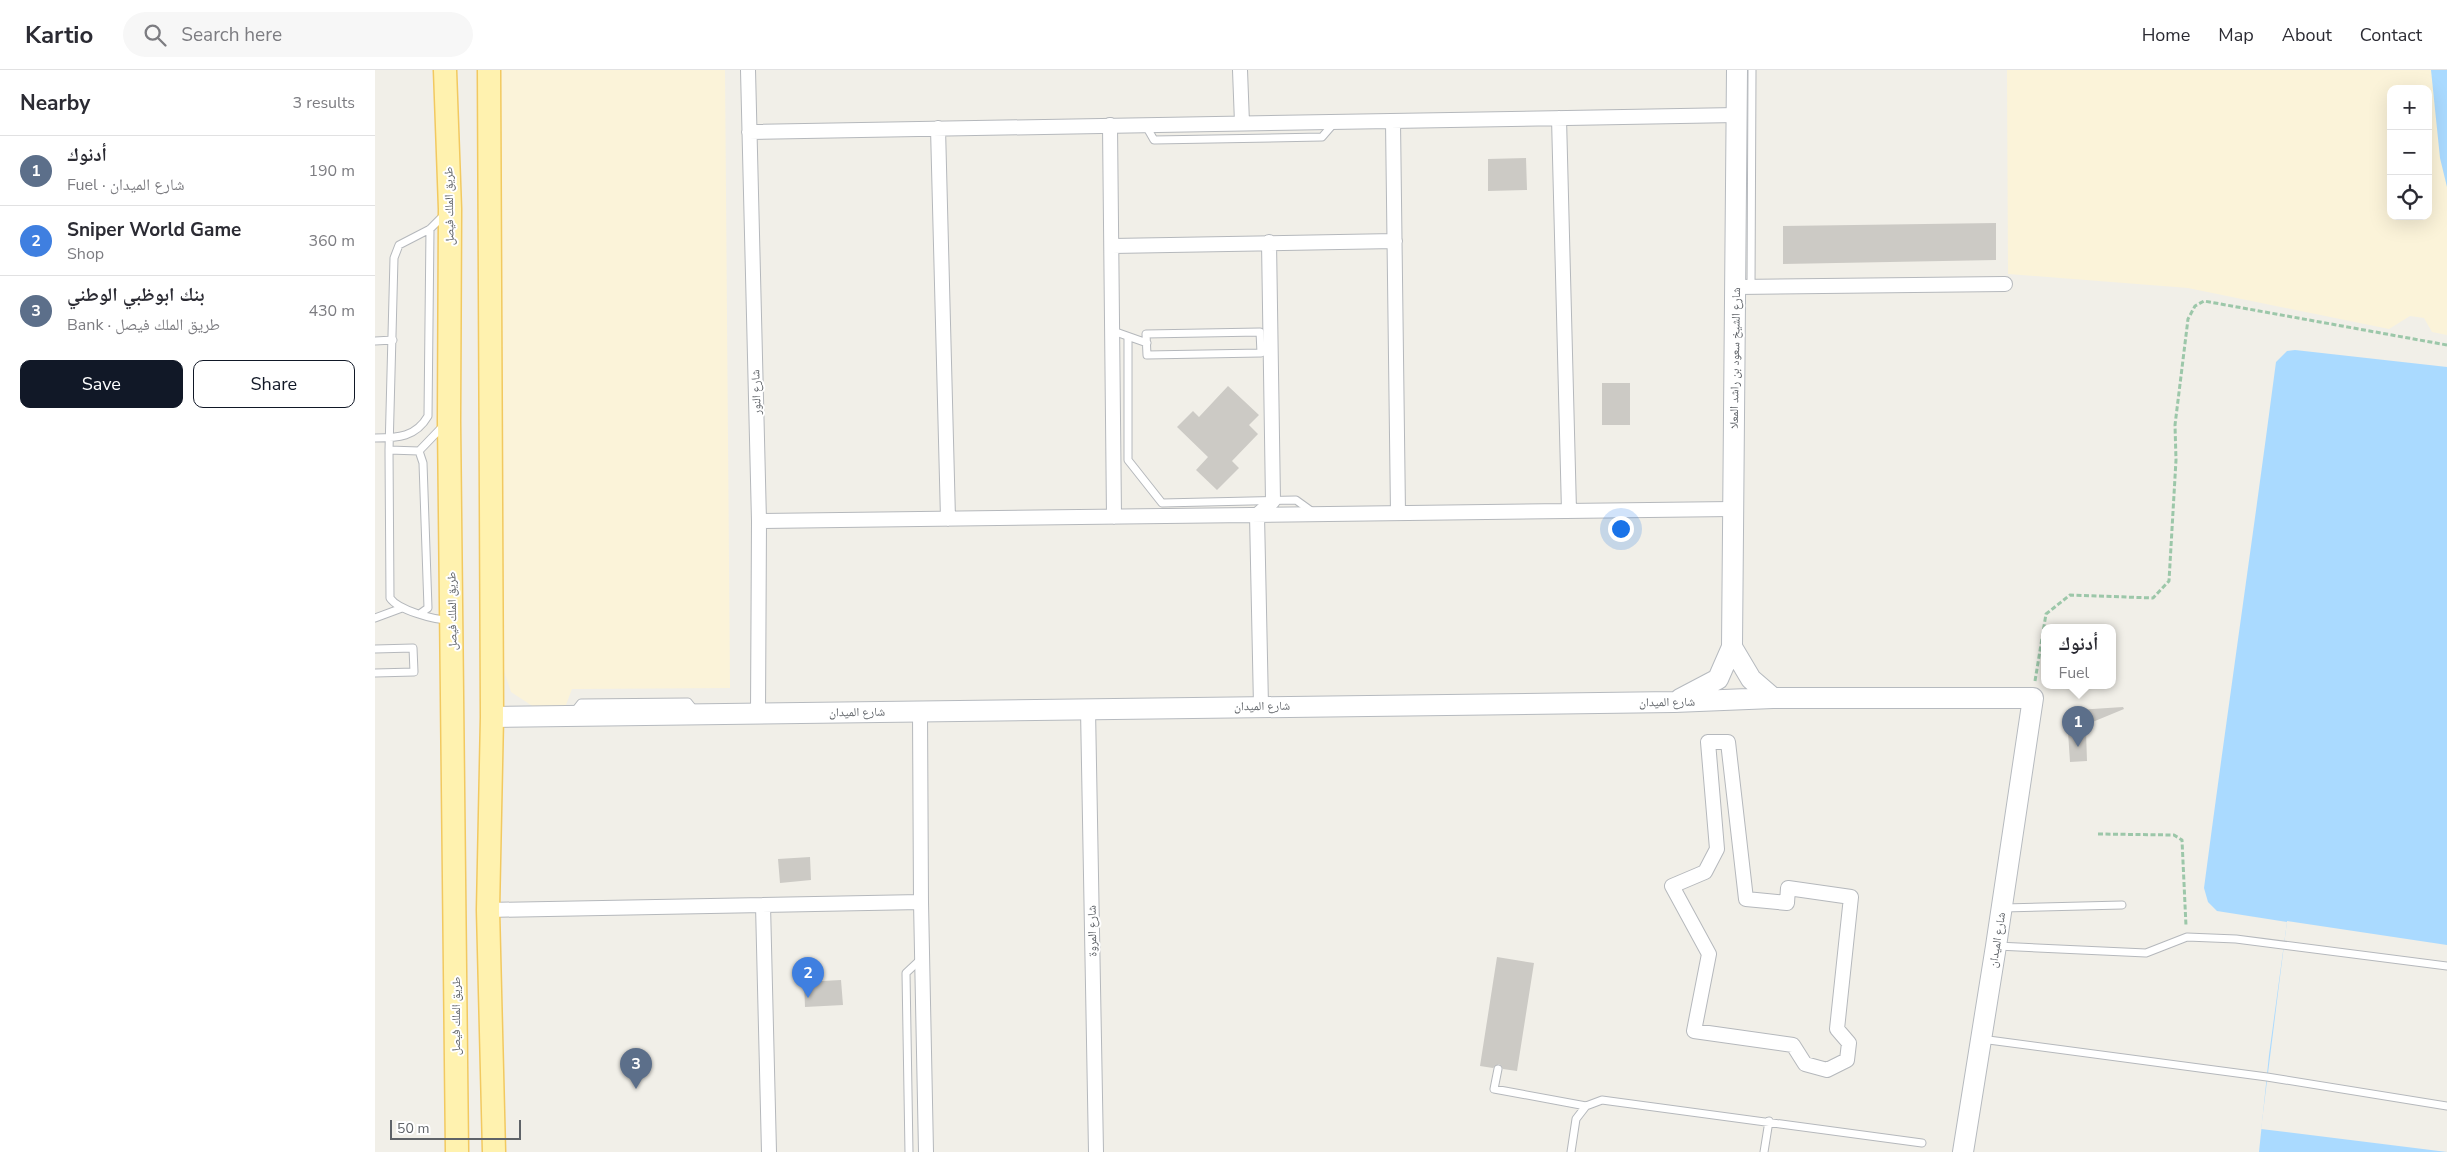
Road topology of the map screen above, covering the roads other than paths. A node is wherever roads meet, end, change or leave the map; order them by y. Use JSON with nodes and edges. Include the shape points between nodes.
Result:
{"nodes":[{"id":1,"x":445,"y":70,"type":"edge"},
{"id":2,"x":489,"y":70,"type":"edge"},
{"id":3,"x":748,"y":70,"type":"edge"},
{"id":4,"x":1241,"y":70,"type":"edge"},
{"id":5,"x":1737,"y":70,"type":"edge"},
{"id":6,"x":1751,"y":70,"type":"edge"},
{"id":7,"x":1737,"y":115,"type":"junction"},
{"id":8,"x":1559,"y":118,"type":"junction"},
{"id":9,"x":1335,"y":122,"type":"junction"},
{"id":10,"x":1393,"y":122,"type":"junction"},
{"id":11,"x":1242,"y":123,"type":"junction"},
{"id":12,"x":1110,"y":125,"type":"junction"},
{"id":13,"x":1146,"y":125,"type":"junction"},
{"id":14,"x":938,"y":128,"type":"junction"},
{"id":15,"x":749,"y":132,"type":"junction"},
{"id":16,"x":449,"y":209,"type":"junction"},
{"id":17,"x":430,"y":229,"type":"junction"},
{"id":18,"x":1395,"y":240,"type":"junction"},
{"id":19,"x":1269,"y":242,"type":"junction"},
{"id":20,"x":1112,"y":246,"type":"junction"},
{"id":21,"x":2005,"y":284,"type":"dead end"},
{"id":22,"x":1744,"y":287,"type":"junction"},
{"id":23,"x":1113,"y":331,"type":"junction"},
{"id":24,"x":1127,"y":337,"type":"junction"},
{"id":25,"x":393,"y":340,"type":"junction"},
{"id":26,"x":375,"y":341,"type":"edge"},
{"id":27,"x":1147,"y":343,"type":"junction"},
{"id":28,"x":449,"y":421,"type":"junction"},
{"id":29,"x":375,"y":438,"type":"edge"},
{"id":30,"x":389,"y":438,"type":"junction"},
{"id":31,"x":389,"y":450,"type":"junction"},
{"id":32,"x":419,"y":451,"type":"junction"},
{"id":33,"x":1273,"y":501,"type":"junction"},
{"id":34,"x":1732,"y":509,"type":"junction"},
{"id":35,"x":1569,"y":511,"type":"junction"},
{"id":36,"x":1398,"y":513,"type":"junction"},
{"id":37,"x":1316,"y":514,"type":"junction"},
{"id":38,"x":1257,"y":515,"type":"junction"},
{"id":39,"x":1114,"y":517,"type":"junction"},
{"id":40,"x":947,"y":518,"type":"junction"},
{"id":41,"x":759,"y":521,"type":"junction"},
{"id":42,"x":402,"y":608,"type":"junction"},
{"id":43,"x":421,"y":613,"type":"junction"},
{"id":44,"x":375,"y":618,"type":"edge"},
{"id":45,"x":453,"y":620,"type":"junction"},
{"id":46,"x":1732,"y":647,"type":"junction"},
{"id":47,"x":375,"y":649,"type":"edge"},
{"id":48,"x":375,"y":673,"type":"edge"},
{"id":49,"x":1773,"y":698,"type":"junction"},
{"id":50,"x":1674,"y":702,"type":"junction"},
{"id":51,"x":1261,"y":706,"type":"junction"},
{"id":52,"x":1088,"y":709,"type":"junction"},
{"id":53,"x":920,"y":711,"type":"junction"},
{"id":54,"x":758,"y":713,"type":"junction"},
{"id":55,"x":492,"y":716,"type":"junction"},
{"id":56,"x":1851,"y":897,"type":"joint"},
{"id":57,"x":921,"y":902,"type":"junction"},
{"id":58,"x":763,"y":905,"type":"junction"},
{"id":59,"x":2122,"y":905,"type":"dead end"},
{"id":60,"x":2002,"y":908,"type":"junction"},
{"id":61,"x":488,"y":910,"type":"junction"},
{"id":62,"x":1996,"y":946,"type":"junction"},
{"id":63,"x":922,"y":958,"type":"junction"},
{"id":64,"x":2447,"y":966,"type":"edge"},
{"id":65,"x":1981,"y":1039,"type":"junction"},
{"id":66,"x":1498,"y":1068,"type":"dead end"},
{"id":67,"x":1587,"y":1106,"type":"junction"},
{"id":68,"x":2447,"y":1106,"type":"edge"},
{"id":69,"x":1769,"y":1121,"type":"junction"},
{"id":70,"x":1922,"y":1143,"type":"dead end"},
{"id":71,"x":457,"y":1152,"type":"edge"},
{"id":72,"x":494,"y":1152,"type":"edge"},
{"id":73,"x":769,"y":1152,"type":"edge"},
{"id":74,"x":909,"y":1152,"type":"edge"},
{"id":75,"x":926,"y":1152,"type":"edge"},
{"id":76,"x":1096,"y":1152,"type":"edge"},
{"id":77,"x":1571,"y":1152,"type":"edge"},
{"id":78,"x":1765,"y":1152,"type":"edge"},
{"id":79,"x":1963,"y":1152,"type":"edge"}],
"edges":[{"from":1,"to":16,"type":"main road","name":"طريق الملك فيصل"},
{"from":2,"to":55,"type":"main road"},
{"from":3,"to":15,"type":"street","name":"شارع النور"},
{"from":4,"to":11,"type":"street"},
{"from":5,"to":7,"type":"street","name":"شارع الشيخ سعود بن راشد المعلا"},
{"from":6,"to":22,"type":"lane"},
{"from":7,"to":8,"type":"street"},
{"from":7,"to":22,"type":"street","name":"شارع الشيخ سعود بن راشد المعلا"},
{"from":8,"to":10,"type":"street"},
{"from":8,"to":35,"type":"street"},
{"from":9,"to":10,"type":"street"},
{"from":9,"to":11,"type":"street"},
{"from":9,"to":13,"type":"lane","via":[[1322,137],[1154,140]]},
{"from":10,"to":18,"type":"street"},
{"from":11,"to":13,"type":"street"},
{"from":12,"to":13,"type":"street"},
{"from":12,"to":14,"type":"street"},
{"from":12,"to":20,"type":"street"},
{"from":14,"to":15,"type":"street"},
{"from":14,"to":40,"type":"street"},
{"from":15,"to":41,"type":"street","name":"شارع النور"},
{"from":16,"to":17,"type":"lane"},
{"from":16,"to":28,"type":"main road","name":"طريق الملك فيصل"},
{"from":17,"to":25,"type":"lane","via":[[399,245],[394,258]]},
{"from":17,"to":30,"type":"lane","via":[[429,416],[422,427]]},
{"from":18,"to":19,"type":"street"},
{"from":18,"to":36,"type":"street"},
{"from":19,"to":20,"type":"street"},
{"from":19,"to":33,"type":"street"},
{"from":20,"to":23,"type":"street"},
{"from":21,"to":22,"type":"street"},
{"from":22,"to":34,"type":"street","name":"شارع الشيخ سعود بن راشد المعلا"},
{"from":23,"to":24,"type":"lane"},
{"from":23,"to":39,"type":"street"},
{"from":24,"to":27,"type":"lane"},
{"from":24,"to":33,"type":"lane","via":[[1128,460],[1162,503]]},
{"from":25,"to":26,"type":"lane"},
{"from":25,"to":30,"type":"lane"},
{"from":27,"to":27,"type":"lane","via":[[1147,355],[1261,353],[1260,332],[1146,334]]},
{"from":28,"to":32,"type":"lane"},
{"from":28,"to":45,"type":"main road","name":"طريق الملك فيصل"},
{"from":29,"to":30,"type":"lane"},
{"from":30,"to":31,"type":"lane"},
{"from":31,"to":32,"type":"lane"},
{"from":31,"to":42,"type":"lane","via":[[391,598]]},
{"from":32,"to":43,"type":"lane","via":[[423,463],[428,608]]},
{"from":33,"to":37,"type":"lane","via":[[1296,500]]},
{"from":33,"to":38,"type":"street"},
{"from":34,"to":35,"type":"street"},
{"from":34,"to":46,"type":"street","name":"شارع الشيخ سعود بن راشد المعلا"},
{"from":35,"to":36,"type":"street"},
{"from":36,"to":37,"type":"street"},
{"from":37,"to":38,"type":"street"},
{"from":38,"to":39,"type":"street"},
{"from":38,"to":51,"type":"street"},
{"from":39,"to":40,"type":"street"},
{"from":40,"to":41,"type":"street"},
{"from":41,"to":54,"type":"street","name":"شارع النور"},
{"from":42,"to":43,"type":"lane"},
{"from":42,"to":44,"type":"lane"},
{"from":43,"to":45,"type":"lane"},
{"from":45,"to":71,"type":"main road","name":"طريق الملك فيصل"},
{"from":46,"to":49,"type":"street","via":[[1751,679]]},
{"from":46,"to":50,"type":"street","name":"شارع الشيخ سعود بن راشد المعلا","via":[[1718,679]]},
{"from":47,"to":48,"type":"lane","via":[[413,648],[414,672]]},
{"from":49,"to":50,"type":"street","name":"شارع الميدان"},
{"from":49,"to":60,"type":"street","name":"شارع الميدان","via":[[2033,698]]},
{"from":50,"to":51,"type":"street","name":"شارع الميدان"},
{"from":51,"to":52,"type":"street","name":"شارع الميدان"},
{"from":52,"to":53,"type":"street","name":"شارع الميدان"},
{"from":52,"to":76,"type":"street","name":"شارع المروة"},
{"from":53,"to":54,"type":"street","name":"شارع الميدان"},
{"from":53,"to":57,"type":"street"},
{"from":54,"to":55,"type":"street","name":"شارع الميدان"},
{"from":55,"to":61,"type":"main road"},
{"from":56,"to":56,"type":"street","via":[[1837,1029],[1849,1042],[1847,1060],[1827,1070],[1805,1064],[1793,1045],[1694,1032],[1709,954],[1672,886],[1705,872],[1717,849],[1708,742],[1728,742],[1746,899],[1787,903],[1788,888]]},
{"from":57,"to":58,"type":"street"},
{"from":57,"to":63,"type":"street"},
{"from":58,"to":61,"type":"street"},
{"from":58,"to":73,"type":"street"},
{"from":59,"to":60,"type":"lane"},
{"from":60,"to":62,"type":"street","name":"شارع الميدان"},
{"from":61,"to":72,"type":"main road"},
{"from":62,"to":64,"type":"lane","via":[[2146,953],[2187,937],[2236,939]]},
{"from":62,"to":65,"type":"street","name":"شارع الميدان"},
{"from":63,"to":74,"type":"lane","via":[[906,973]]},
{"from":63,"to":75,"type":"street"},
{"from":65,"to":68,"type":"lane","via":[[2267,1077]]},
{"from":65,"to":79,"type":"street","name":"شارع الميدان"},
{"from":66,"to":67,"type":"lane","via":[[1494,1089]]},
{"from":67,"to":69,"type":"lane","via":[[1602,1100]]},
{"from":67,"to":77,"type":"lane","via":[[1576,1119]]},
{"from":69,"to":70,"type":"lane"},
{"from":69,"to":78,"type":"lane"}]}
